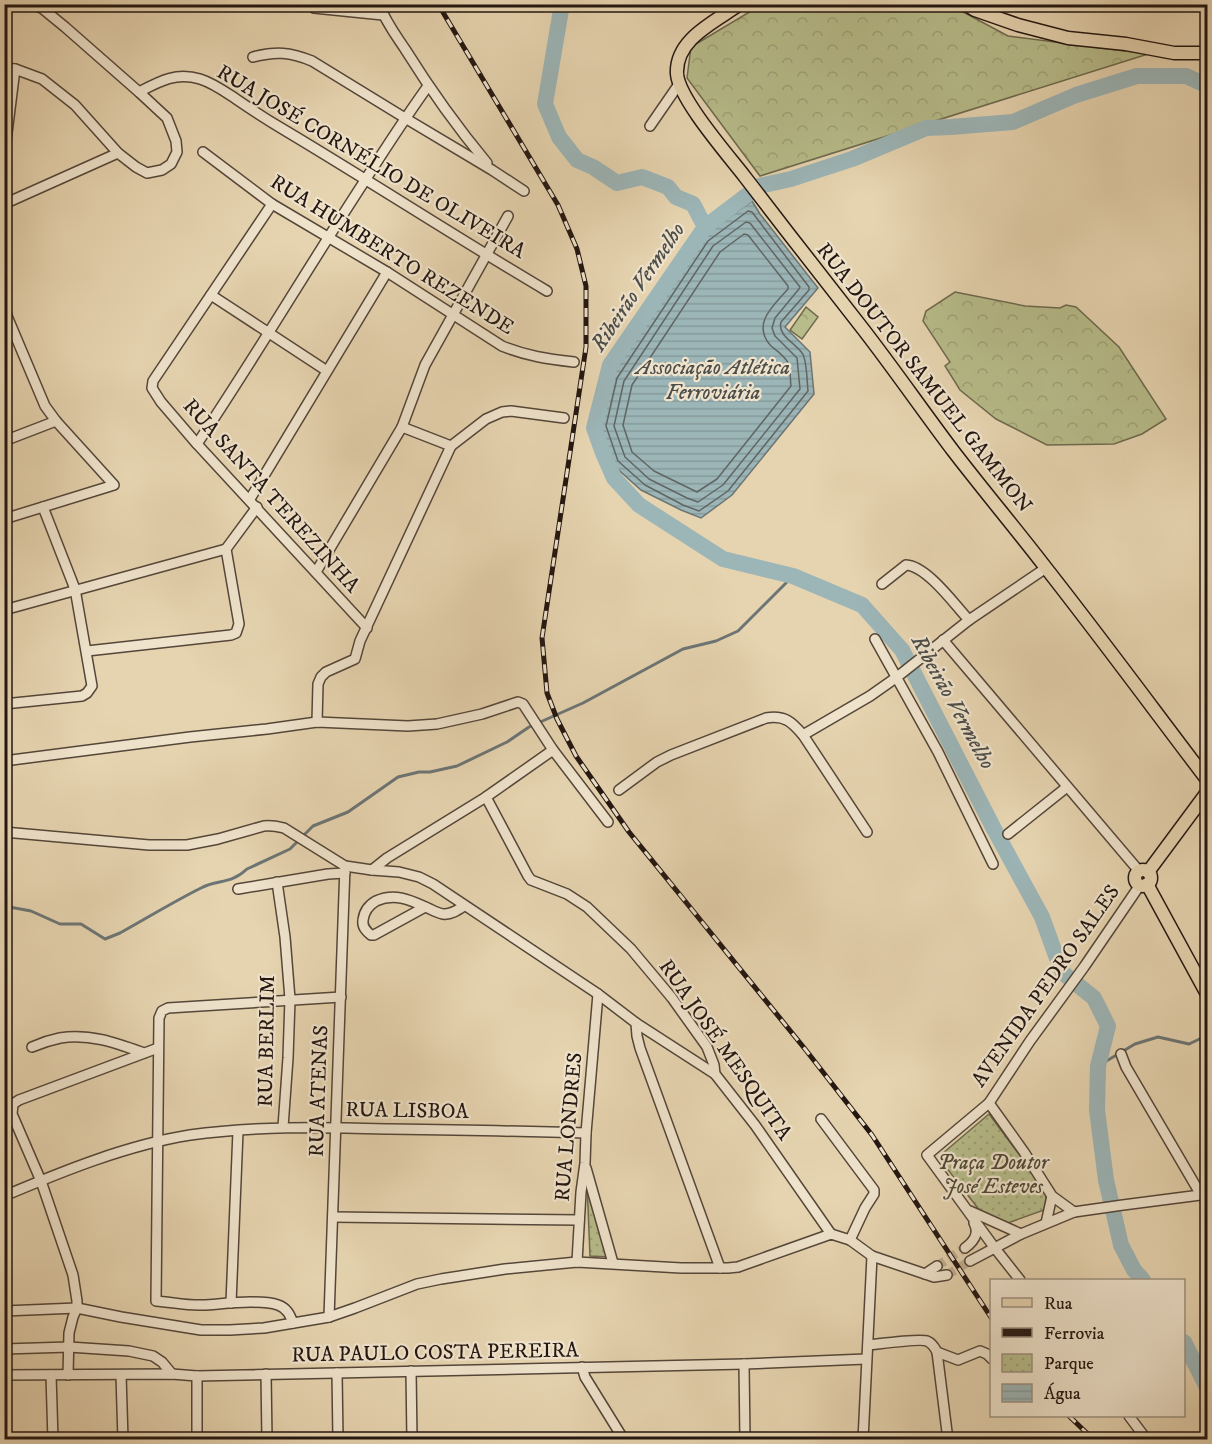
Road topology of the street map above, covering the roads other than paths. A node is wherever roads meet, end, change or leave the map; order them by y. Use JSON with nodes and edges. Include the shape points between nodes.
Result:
{"nodes":[{"id":1,"x":33,"y":4,"type":"edge"},
{"id":2,"x":308,"y":4,"type":"edge"},
{"id":3,"x":379,"y":4,"type":"edge"},
{"id":4,"x":740,"y":4,"type":"edge"},
{"id":5,"x":965,"y":4,"type":"edge"},
{"id":6,"x":383,"y":15,"type":"junction"},
{"id":7,"x":1208,"y":52,"type":"edge"},
{"id":8,"x":253,"y":57,"type":"dead end"},
{"id":9,"x":10,"y":68,"type":"edge"},
{"id":10,"x":679,"y":84,"type":"junction"},
{"id":11,"x":428,"y":86,"type":"junction"},
{"id":12,"x":139,"y":92,"type":"junction"},
{"id":13,"x":405,"y":118,"type":"junction"},
{"id":14,"x":650,"y":126,"type":"dead end"},
{"id":15,"x":202,"y":152,"type":"dead end"},
{"id":16,"x":118,"y":153,"type":"junction"},
{"id":17,"x":4,"y":158,"type":"edge"},
{"id":18,"x":492,"y":170,"type":"junction"},
{"id":19,"x":366,"y":179,"type":"junction"},
{"id":20,"x":524,"y":191,"type":"dead end"},
{"id":21,"x":4,"y":204,"type":"edge"},
{"id":22,"x":272,"y":204,"type":"junction"},
{"id":23,"x":508,"y":216,"type":"dead end"},
{"id":24,"x":328,"y":238,"type":"junction"},
{"id":25,"x":486,"y":255,"type":"junction"},
{"id":26,"x":387,"y":272,"type":"junction"},
{"id":27,"x":547,"y":291,"type":"dead end"},
{"id":28,"x":211,"y":296,"type":"junction"},
{"id":29,"x":4,"y":303,"type":"edge"},
{"id":30,"x":452,"y":315,"type":"junction"},
{"id":31,"x":6,"y":316,"type":"edge"},
{"id":32,"x":269,"y":332,"type":"junction"},
{"id":33,"x":574,"y":362,"type":"dead end"},
{"id":34,"x":327,"y":370,"type":"junction"},
{"id":35,"x":564,"y":418,"type":"dead end"},
{"id":36,"x":56,"y":421,"type":"junction"},
{"id":37,"x":402,"y":427,"type":"junction"},
{"id":38,"x":4,"y":441,"type":"edge"},
{"id":39,"x":197,"y":444,"type":"junction"},
{"id":40,"x":451,"y":446,"type":"junction"},
{"id":41,"x":250,"y":499,"type":"junction"},
{"id":42,"x":43,"y":507,"type":"junction"},
{"id":43,"x":256,"y":507,"type":"junction"},
{"id":44,"x":4,"y":519,"type":"edge"},
{"id":45,"x":226,"y":549,"type":"junction"},
{"id":46,"x":1046,"y":568,"type":"junction"},
{"id":47,"x":316,"y":572,"type":"junction"},
{"id":48,"x":882,"y":584,"type":"dead end"},
{"id":49,"x":75,"y":589,"type":"junction"},
{"id":50,"x":4,"y":610,"type":"edge"},
{"id":51,"x":969,"y":620,"type":"junction"},
{"id":52,"x":367,"y":628,"type":"junction"},
{"id":53,"x":875,"y":639,"type":"dead end"},
{"id":54,"x":943,"y":640,"type":"junction"},
{"id":55,"x":87,"y":651,"type":"junction"},
{"id":56,"x":899,"y":675,"type":"junction"},
{"id":57,"x":4,"y":704,"type":"edge"},
{"id":58,"x":317,"y":722,"type":"junction"},
{"id":59,"x":803,"y":735,"type":"junction"},
{"id":60,"x":553,"y":750,"type":"junction"},
{"id":61,"x":4,"y":761,"type":"edge"},
{"id":62,"x":1208,"y":781,"type":"edge"},
{"id":63,"x":1067,"y":787,"type":"junction"},
{"id":64,"x":619,"y":790,"type":"dead end"},
{"id":65,"x":1208,"y":791,"type":"edge"},
{"id":66,"x":486,"y":797,"type":"junction"},
{"id":67,"x":608,"y":822,"type":"dead end"},
{"id":68,"x":4,"y":832,"type":"edge"},
{"id":69,"x":867,"y":832,"type":"dead end"},
{"id":70,"x":1008,"y":834,"type":"dead end"},
{"id":71,"x":993,"y":864,"type":"dead end"},
{"id":72,"x":345,"y":869,"type":"junction"},
{"id":73,"x":372,"y":870,"type":"junction"},
{"id":74,"x":1143,"y":878,"type":"junction"},
{"id":75,"x":276,"y":882,"type":"junction"},
{"id":76,"x":237,"y":889,"type":"dead end"},
{"id":77,"x":464,"y":906,"type":"junction"},
{"id":78,"x":425,"y":907,"type":"junction"},
{"id":79,"x":598,"y":994,"type":"junction"},
{"id":80,"x":341,"y":996,"type":"junction"},
{"id":81,"x":1208,"y":996,"type":"edge"},
{"id":82,"x":290,"y":999,"type":"junction"},
{"id":83,"x":636,"y":1023,"type":"junction"},
{"id":84,"x":32,"y":1047,"type":"dead end"},
{"id":85,"x":158,"y":1048,"type":"junction"},
{"id":86,"x":144,"y":1053,"type":"junction"},
{"id":87,"x":1120,"y":1054,"type":"dead end"},
{"id":88,"x":715,"y":1074,"type":"junction"},
{"id":89,"x":989,"y":1103,"type":"junction"},
{"id":90,"x":821,"y":1119,"type":"dead end"},
{"id":91,"x":283,"y":1127,"type":"junction"},
{"id":92,"x":336,"y":1128,"type":"junction"},
{"id":93,"x":238,"y":1131,"type":"junction"},
{"id":94,"x":586,"y":1133,"type":"junction"},
{"id":95,"x":157,"y":1142,"type":"junction"},
{"id":96,"x":585,"y":1163,"type":"junction"},
{"id":97,"x":41,"y":1181,"type":"junction"},
{"id":98,"x":1204,"y":1195,"type":"edge"},
{"id":99,"x":4,"y":1196,"type":"edge"},
{"id":100,"x":1052,"y":1196,"type":"junction"},
{"id":101,"x":968,"y":1210,"type":"junction"},
{"id":102,"x":1074,"y":1212,"type":"junction"},
{"id":103,"x":333,"y":1217,"type":"junction"},
{"id":104,"x":579,"y":1220,"type":"junction"},
{"id":105,"x":1046,"y":1223,"type":"junction"},
{"id":106,"x":831,"y":1234,"type":"junction"},
{"id":107,"x":1020,"y":1234,"type":"junction"},
{"id":108,"x":850,"y":1240,"type":"junction"},
{"id":109,"x":994,"y":1247,"type":"junction"},
{"id":110,"x":965,"y":1248,"type":"tunnel mouth"},
{"id":111,"x":872,"y":1256,"type":"junction"},
{"id":112,"x":970,"y":1261,"type":"tunnel mouth"},
{"id":113,"x":577,"y":1262,"type":"junction"},
{"id":114,"x":613,"y":1263,"type":"junction"},
{"id":115,"x":937,"y":1266,"type":"tunnel mouth"},
{"id":116,"x":720,"y":1268,"type":"junction"},
{"id":117,"x":925,"y":1274,"type":"junction"},
{"id":118,"x":947,"y":1275,"type":"tunnel mouth"},
{"id":119,"x":1018,"y":1279,"type":"edge"},
{"id":120,"x":231,"y":1303,"type":"junction"},
{"id":121,"x":77,"y":1308,"type":"junction"},
{"id":122,"x":4,"y":1311,"type":"edge"},
{"id":123,"x":328,"y":1317,"type":"junction"},
{"id":124,"x":293,"y":1323,"type":"junction"},
{"id":125,"x":868,"y":1345,"type":"junction"},
{"id":126,"x":69,"y":1347,"type":"junction"},
{"id":127,"x":4,"y":1349,"type":"edge"},
{"id":128,"x":937,"y":1352,"type":"junction"},
{"id":129,"x":990,"y":1357,"type":"edge"},
{"id":130,"x":866,"y":1359,"type":"junction"},
{"id":131,"x":744,"y":1364,"type":"junction"},
{"id":132,"x":582,"y":1367,"type":"junction"},
{"id":133,"x":411,"y":1371,"type":"junction"},
{"id":134,"x":337,"y":1373,"type":"junction"},
{"id":135,"x":172,"y":1374,"type":"junction"},
{"id":136,"x":266,"y":1374,"type":"junction"},
{"id":137,"x":4,"y":1375,"type":"edge"},
{"id":138,"x":51,"y":1375,"type":"junction"},
{"id":139,"x":68,"y":1375,"type":"junction"},
{"id":140,"x":121,"y":1375,"type":"junction"},
{"id":141,"x":197,"y":1376,"type":"junction"},
{"id":142,"x":1130,"y":1417,"type":"edge"},
{"id":143,"x":53,"y":1440,"type":"edge"},
{"id":144,"x":123,"y":1440,"type":"edge"},
{"id":145,"x":197,"y":1440,"type":"edge"},
{"id":146,"x":267,"y":1440,"type":"edge"},
{"id":147,"x":338,"y":1440,"type":"edge"},
{"id":148,"x":412,"y":1440,"type":"edge"},
{"id":149,"x":624,"y":1440,"type":"edge"},
{"id":150,"x":745,"y":1440,"type":"edge"},
{"id":151,"x":863,"y":1440,"type":"edge"},
{"id":152,"x":948,"y":1440,"type":"edge"},
{"id":153,"x":1147,"y":1440,"type":"edge"}],
"edges":[{"from":1,"to":12,"type":"street"},
{"from":2,"to":6,"type":"street","via":[[314,8]]},
{"from":3,"to":6,"type":"street"},
{"from":4,"to":10,"type":"main road","via":[[687,43],[678,64]]},
{"from":5,"to":7,"type":"main road","via":[[1018,25],[1068,38],[1174,53]]},
{"from":6,"to":11,"type":"street"},
{"from":8,"to":13,"type":"street","via":[[296,54]]},
{"from":9,"to":16,"type":"street","via":[[42,79],[75,105]]},
{"from":9,"to":17,"type":"street"},
{"from":10,"to":14,"type":"street"},
{"from":10,"to":46,"type":"main road","name":"RUA DOUTOR SAMUEL GAMMON","via":[[767,207]]},
{"from":11,"to":13,"type":"street"},
{"from":11,"to":18,"type":"street"},
{"from":12,"to":16,"type":"street","via":[[167,118],[177,152],[171,164],[147,172]]},
{"from":12,"to":19,"type":"street","name":"RUA JOSÉ CORNÉLIO DE OLIVEIRA","via":[[167,78],[201,79]]},
{"from":13,"to":18,"type":"street"},
{"from":13,"to":19,"type":"street"},
{"from":15,"to":22,"type":"street","name":"RUA HUMBERTO REZENDE"},
{"from":16,"to":21,"type":"street"},
{"from":18,"to":20,"type":"street"},
{"from":19,"to":24,"type":"street"},
{"from":19,"to":25,"type":"street","name":"RUA JOSÉ CORNÉLIO DE OLIVEIRA"},
{"from":22,"to":24,"type":"street","name":"RUA HUMBERTO REZENDE"},
{"from":22,"to":28,"type":"street"},
{"from":23,"to":25,"type":"street"},
{"from":24,"to":26,"type":"street","name":"RUA HUMBERTO REZENDE"},
{"from":24,"to":32,"type":"street"},
{"from":25,"to":27,"type":"street","name":"RUA JOSÉ CORNÉLIO DE OLIVEIRA"},
{"from":25,"to":30,"type":"street"},
{"from":26,"to":30,"type":"street","name":"RUA HUMBERTO REZENDE"},
{"from":26,"to":34,"type":"street"},
{"from":28,"to":32,"type":"street"},
{"from":28,"to":39,"type":"street","name":"RUA SANTA TEREZINHA","via":[[152,386]]},
{"from":29,"to":31,"type":"street"},
{"from":30,"to":33,"type":"street","name":"RUA HUMBERTO REZENDE","via":[[520,354]]},
{"from":30,"to":37,"type":"street","via":[[425,365]]},
{"from":31,"to":36,"type":"street","via":[[45,406]]},
{"from":32,"to":34,"type":"street"},
{"from":32,"to":39,"type":"street"},
{"from":34,"to":41,"type":"street"},
{"from":35,"to":40,"type":"street","via":[[502,412],[486,419]]},
{"from":36,"to":38,"type":"street"},
{"from":36,"to":42,"type":"street","via":[[114,485]]},
{"from":37,"to":40,"type":"street"},
{"from":37,"to":47,"type":"street"},
{"from":39,"to":41,"type":"street","name":"RUA SANTA TEREZINHA"},
{"from":40,"to":52,"type":"street"},
{"from":41,"to":43,"type":"street","name":"RUA SANTA TEREZINHA"},
{"from":42,"to":44,"type":"street"},
{"from":42,"to":49,"type":"street"},
{"from":43,"to":45,"type":"street"},
{"from":43,"to":47,"type":"street","name":"RUA SANTA TEREZINHA"},
{"from":45,"to":49,"type":"street"},
{"from":45,"to":55,"type":"street","via":[[239,624],[236,633]]},
{"from":46,"to":51,"type":"street"},
{"from":46,"to":62,"type":"main road","name":"RUA DOUTOR SAMUEL GAMMON"},
{"from":47,"to":52,"type":"street","name":"RUA SANTA TEREZINHA"},
{"from":48,"to":51,"type":"street","via":[[906,565],[914,566]]},
{"from":49,"to":50,"type":"street"},
{"from":49,"to":55,"type":"street"},
{"from":51,"to":54,"type":"street"},
{"from":52,"to":58,"type":"street","via":[[355,659],[321,677]]},
{"from":53,"to":56,"type":"street"},
{"from":54,"to":56,"type":"street"},
{"from":54,"to":63,"type":"street"},
{"from":55,"to":57,"type":"street","via":[[92,686],[87,693]]},
{"from":56,"to":59,"type":"street"},
{"from":56,"to":71,"type":"street"},
{"from":58,"to":60,"type":"street","via":[[437,724],[518,702]]},
{"from":58,"to":61,"type":"street"},
{"from":59,"to":64,"type":"street","via":[[780,717],[766,718],[671,754]]},
{"from":59,"to":69,"type":"street"},
{"from":60,"to":66,"type":"street"},
{"from":60,"to":67,"type":"street"},
{"from":63,"to":70,"type":"street"},
{"from":63,"to":74,"type":"street"},
{"from":65,"to":74,"type":"main road","name":"AVENIDA PEDRO SALES"},
{"from":66,"to":73,"type":"street"},
{"from":66,"to":88,"type":"street","name":"RUA JOSÉ MESQUITA","via":[[531,880],[587,906],[631,949],[707,1047]]},
{"from":68,"to":72,"type":"street","via":[[187,845],[271,825],[284,828]]},
{"from":72,"to":73,"type":"street"},
{"from":72,"to":75,"type":"street"},
{"from":72,"to":80,"type":"street","name":"RUA ATENAS"},
{"from":73,"to":77,"type":"street","via":[[419,877]]},
{"from":74,"to":81,"type":"main road"},
{"from":74,"to":89,"type":"street","name":"AVENIDA PEDRO SALES"},
{"from":75,"to":76,"type":"street"},
{"from":75,"to":82,"type":"street","name":"RUA BERLIM"},
{"from":77,"to":78,"type":"street","via":[[447,914]]},
{"from":77,"to":79,"type":"street"},
{"from":78,"to":78,"type":"street","via":[[403,898],[380,900],[369,907],[363,925],[374,935]]},
{"from":79,"to":83,"type":"street"},
{"from":79,"to":94,"type":"street","name":"RUA LONDRES"},
{"from":80,"to":82,"type":"street"},
{"from":80,"to":92,"type":"street","name":"RUA ATENAS"},
{"from":82,"to":85,"type":"street","via":[[168,1008],[159,1018]]},
{"from":82,"to":91,"type":"street","name":"RUA BERLIM"},
{"from":83,"to":88,"type":"street"},
{"from":83,"to":116,"type":"street","via":[[640,1047]]},
{"from":84,"to":86,"type":"street","via":[[80,1036]]},
{"from":85,"to":86,"type":"street"},
{"from":85,"to":95,"type":"street"},
{"from":86,"to":97,"type":"street","via":[[13,1104],[12,1114]]},
{"from":87,"to":98,"type":"street"},
{"from":88,"to":106,"type":"street","name":"RUA JOSÉ MESQUITA"},
{"from":89,"to":100,"type":"street"},
{"from":89,"to":101,"type":"street","name":"AVENIDA PEDRO SALES","via":[[927,1155]]},
{"from":90,"to":108,"type":"street","via":[[874,1190]]},
{"from":91,"to":92,"type":"street","name":"RUA LISBOA"},
{"from":91,"to":93,"type":"street","name":"RUA LISBOA"},
{"from":92,"to":94,"type":"street","name":"RUA LISBOA"},
{"from":92,"to":103,"type":"street","name":"RUA ATENAS"},
{"from":93,"to":95,"type":"street","name":"RUA LISBOA"},
{"from":93,"to":120,"type":"street"},
{"from":94,"to":96,"type":"street","name":"RUA LONDRES"},
{"from":95,"to":97,"type":"street","name":"RUA LISBOA"},
{"from":95,"to":120,"type":"street","via":[[156,1301]]},
{"from":96,"to":104,"type":"street","name":"RUA LONDRES"},
{"from":96,"to":114,"type":"street"},
{"from":97,"to":99,"type":"street","name":"RUA LISBOA"},
{"from":97,"to":121,"type":"street","via":[[73,1275]]},
{"from":98,"to":102,"type":"street"},
{"from":100,"to":102,"type":"street"},
{"from":100,"to":105,"type":"street"},
{"from":101,"to":107,"type":"street"},
{"from":101,"to":109,"type":"street"},
{"from":101,"to":110,"type":"street","via":[[977,1232]]},
{"from":102,"to":105,"type":"street"},
{"from":103,"to":104,"type":"street"},
{"from":103,"to":123,"type":"street","name":"RUA ATENAS"},
{"from":104,"to":113,"type":"street","name":"RUA LONDRES"},
{"from":105,"to":107,"type":"street"},
{"from":106,"to":108,"type":"street"},
{"from":106,"to":116,"type":"street","via":[[738,1267]]},
{"from":107,"to":109,"type":"street"},
{"from":108,"to":111,"type":"street"},
{"from":109,"to":112,"type":"street"},
{"from":109,"to":119,"type":"street"},
{"from":111,"to":117,"type":"street"},
{"from":111,"to":125,"type":"street"},
{"from":113,"to":114,"type":"street"},
{"from":113,"to":123,"type":"street","via":[[441,1278]]},
{"from":114,"to":116,"type":"street"},
{"from":115,"to":117,"type":"street"},
{"from":117,"to":118,"type":"street"},
{"from":120,"to":124,"type":"street","via":[[277,1305],[286,1309]]},
{"from":121,"to":122,"type":"street"},
{"from":121,"to":124,"type":"street","via":[[201,1330]]},
{"from":121,"to":126,"type":"street"},
{"from":123,"to":124,"type":"street"},
{"from":125,"to":128,"type":"street","via":[[924,1340]]},
{"from":125,"to":130,"type":"street"},
{"from":126,"to":127,"type":"street"},
{"from":126,"to":135,"type":"street","via":[[153,1356]]},
{"from":126,"to":139,"type":"street"},
{"from":128,"to":129,"type":"street","via":[[958,1360],[980,1351]]},
{"from":128,"to":152,"type":"street"},
{"from":130,"to":131,"type":"street","name":"RUA PAULO COSTA PEREIRA"},
{"from":130,"to":151,"type":"street"},
{"from":131,"to":132,"type":"street","name":"RUA PAULO COSTA PEREIRA"},
{"from":131,"to":150,"type":"street"},
{"from":132,"to":133,"type":"street","name":"RUA PAULO COSTA PEREIRA"},
{"from":132,"to":149,"type":"street"},
{"from":133,"to":134,"type":"street","name":"RUA PAULO COSTA PEREIRA"},
{"from":133,"to":148,"type":"street"},
{"from":134,"to":136,"type":"street","name":"RUA PAULO COSTA PEREIRA"},
{"from":134,"to":147,"type":"street"},
{"from":135,"to":140,"type":"street","name":"RUA PAULO COSTA PEREIRA"},
{"from":135,"to":141,"type":"street","name":"RUA PAULO COSTA PEREIRA"},
{"from":136,"to":141,"type":"street","name":"RUA PAULO COSTA PEREIRA"},
{"from":136,"to":146,"type":"street"},
{"from":137,"to":138,"type":"street","name":"RUA PAULO COSTA PEREIRA"},
{"from":138,"to":139,"type":"street","name":"RUA PAULO COSTA PEREIRA"},
{"from":138,"to":143,"type":"street"},
{"from":139,"to":140,"type":"street","name":"RUA PAULO COSTA PEREIRA"},
{"from":140,"to":144,"type":"street"},
{"from":141,"to":145,"type":"street"},
{"from":142,"to":153,"type":"street"}]}
